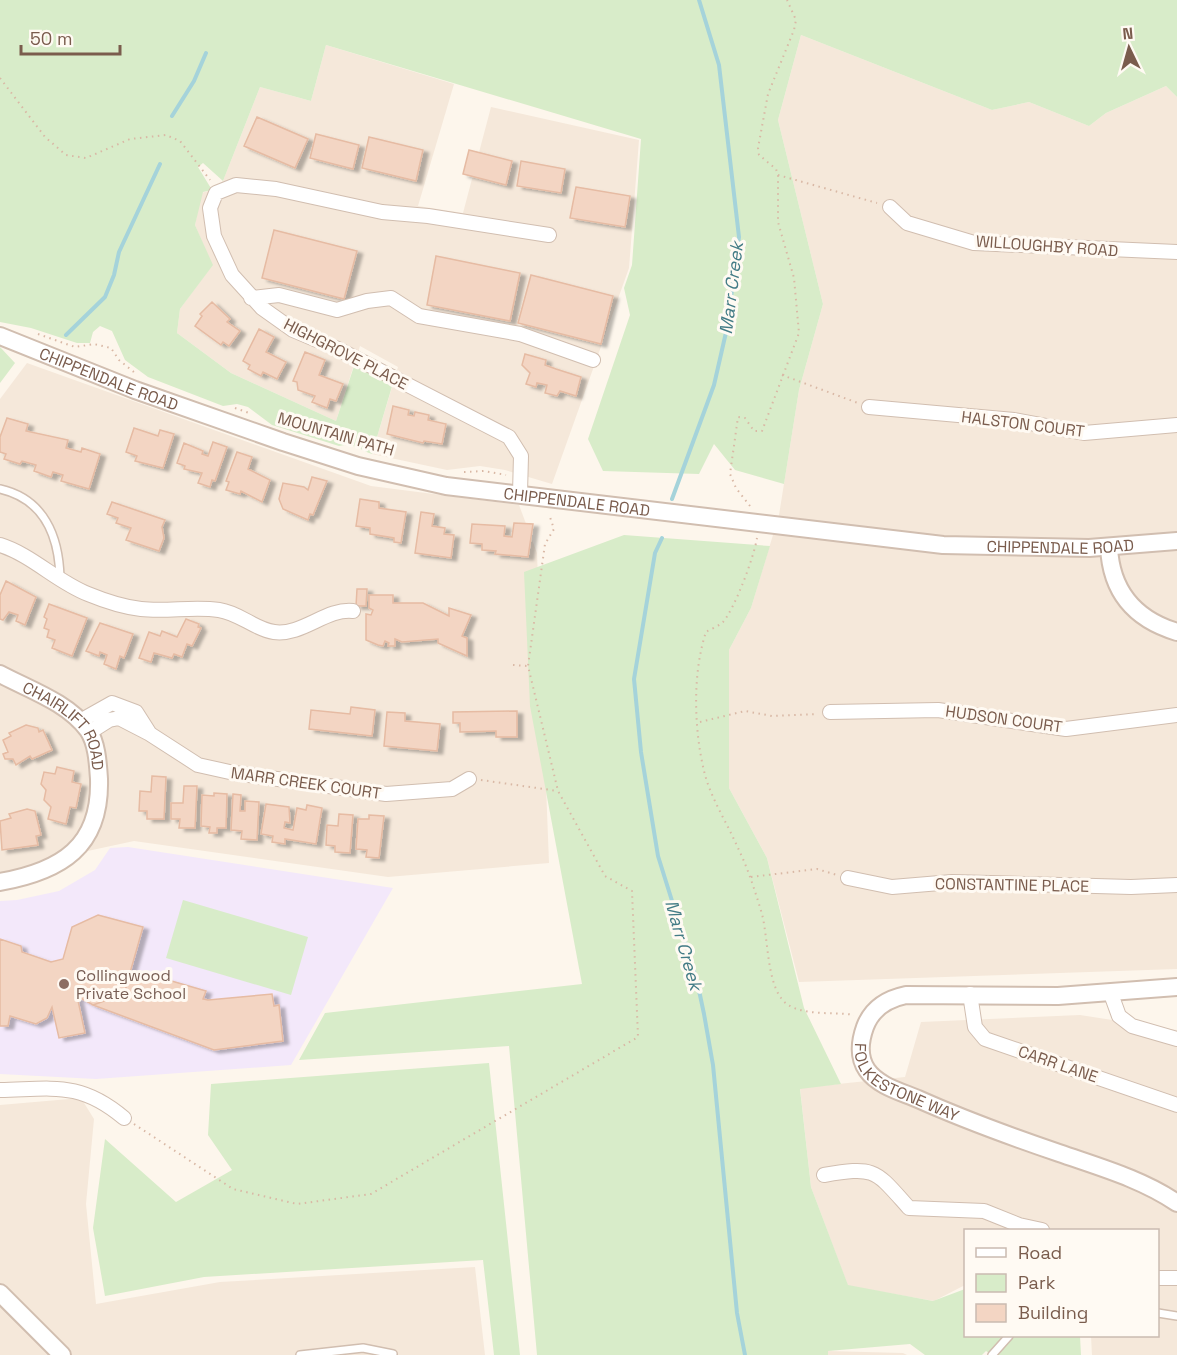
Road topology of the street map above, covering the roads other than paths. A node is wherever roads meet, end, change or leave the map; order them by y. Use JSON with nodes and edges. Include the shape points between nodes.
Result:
{"nodes":[{"id":1,"x":890,"y":207,"type":"road end"},
{"id":2,"x":549,"y":236,"type":"dead end"},
{"id":3,"x":1177,"y":252,"type":"edge"},
{"id":4,"x":251,"y":298,"type":"junction"},
{"id":5,"x":0,"y":336,"type":"edge"},
{"id":6,"x":593,"y":360,"type":"dead end"},
{"id":7,"x":869,"y":407,"type":"road end"},
{"id":8,"x":1177,"y":425,"type":"edge"},
{"id":9,"x":0,"y":489,"type":"edge"},
{"id":10,"x":520,"y":493,"type":"junction"},
{"id":11,"x":1177,"y":541,"type":"edge"},
{"id":12,"x":0,"y":545,"type":"edge"},
{"id":13,"x":1109,"y":547,"type":"junction"},
{"id":14,"x":60,"y":578,"type":"junction"},
{"id":15,"x":352,"y":611,"type":"dead end"},
{"id":16,"x":1177,"y":632,"type":"edge"},
{"id":17,"x":0,"y":674,"type":"edge"},
{"id":18,"x":830,"y":712,"type":"road end"},
{"id":19,"x":1177,"y":715,"type":"edge"},
{"id":20,"x":85,"y":727,"type":"junction"},
{"id":21,"x":469,"y":778,"type":"road end"},
{"id":22,"x":848,"y":878,"type":"road end"},
{"id":23,"x":0,"y":882,"type":"edge"},
{"id":24,"x":1177,"y":885,"type":"edge"},
{"id":25,"x":1177,"y":987,"type":"edge"},
{"id":26,"x":970,"y":994,"type":"junction"},
{"id":27,"x":1111,"y":994,"type":"junction"},
{"id":28,"x":1177,"y":1039,"type":"edge"},
{"id":29,"x":0,"y":1090,"type":"edge"},
{"id":30,"x":1177,"y":1105,"type":"edge"},
{"id":31,"x":124,"y":1118,"type":"road end"},
{"id":32,"x":824,"y":1175,"type":"dead end"},
{"id":33,"x":1177,"y":1203,"type":"edge"},
{"id":34,"x":1037,"y":1229,"type":"edge"},
{"id":35,"x":1159,"y":1278,"type":"edge"},
{"id":36,"x":1177,"y":1278,"type":"edge"},
{"id":37,"x":0,"y":1293,"type":"edge"},
{"id":38,"x":1159,"y":1313,"type":"edge"},
{"id":39,"x":1177,"y":1316,"type":"edge"},
{"id":40,"x":1007,"y":1337,"type":"edge"},
{"id":41,"x":393,"y":1354,"type":"edge"},
{"id":42,"x":62,"y":1355,"type":"edge"},
{"id":43,"x":300,"y":1355,"type":"edge"},
{"id":44,"x":992,"y":1355,"type":"edge"}],
"edges":[{"from":1,"to":3,"type":"street","name":"WILLOUGHBY ROAD","via":[[907,223],[974,243]]},
{"from":2,"to":4,"type":"street","name":"HIGHGROVE PLACE","via":[[382,212],[276,189],[236,185],[216,193],[210,218],[232,274]]},
{"from":4,"to":6,"type":"street","via":[[279,295],[337,310],[391,298],[419,316],[520,334]]},
{"from":4,"to":10,"type":"street","name":"HIGHGROVE PLACE","via":[[293,330],[509,437],[521,456]]},
{"from":5,"to":10,"type":"street","name":"CHIPPENDALE ROAD","via":[[135,390],[358,466],[446,486]]},
{"from":7,"to":8,"type":"street","name":"HALSTON COURT","via":[[1014,420],[1084,433]]},
{"from":9,"to":14,"type":"lane","via":[[16,493],[37,508],[55,535]]},
{"from":10,"to":13,"type":"street","name":"CHIPPENDALE ROAD","via":[[943,545]]},
{"from":11,"to":13,"type":"street","name":"CHIPPENDALE ROAD"},
{"from":12,"to":14,"type":"street"},
{"from":13,"to":16,"type":"street","via":[[1110,565],[1120,592],[1155,624]]},
{"from":14,"to":15,"type":"street","via":[[110,603],[142,609],[221,610],[277,633],[302,627],[341,609]]},
{"from":17,"to":20,"type":"street","name":"CHAIRLIFT ROAD","via":[[69,710]]},
{"from":18,"to":19,"type":"street","name":"HUDSON COURT","via":[[938,710],[1066,729]]},
{"from":20,"to":21,"type":"street","name":"MARR CREEK COURT","via":[[119,718],[198,765],[386,794],[452,789]]},
{"from":20,"to":23,"type":"street","name":"CHAIRLIFT ROAD","via":[[98,760],[99,794],[85,838],[62,863],[30,876]]},
{"from":22,"to":24,"type":"street","name":"CONSTANTINE PLACE","via":[[892,887],[952,882],[1131,888]]},
{"from":25,"to":27,"type":"street","name":"FOLKESTONE WAY"},
{"from":26,"to":27,"type":"street","name":"FOLKESTONE WAY"},
{"from":26,"to":30,"type":"street","name":"CARR LANE","via":[[975,1027],[985,1039]]},
{"from":26,"to":33,"type":"street","name":"FOLKESTONE WAY","via":[[890,998],[868,1018],[861,1043],[861,1058],[868,1072],[886,1086],[974,1124],[1126,1177]]},
{"from":27,"to":28,"type":"street","via":[[1119,1016],[1132,1026]]},
{"from":29,"to":31,"type":"street","via":[[78,1090],[104,1101]]},
{"from":32,"to":34,"type":"street","via":[[857,1169],[880,1176],[909,1208],[984,1211]]},
{"from":35,"to":36,"type":"street"},
{"from":37,"to":42,"type":"street"},
{"from":38,"to":39,"type":"lane"},
{"from":40,"to":44,"type":"lane"},
{"from":41,"to":43,"type":"lane","via":[[363,1348]]}]}
